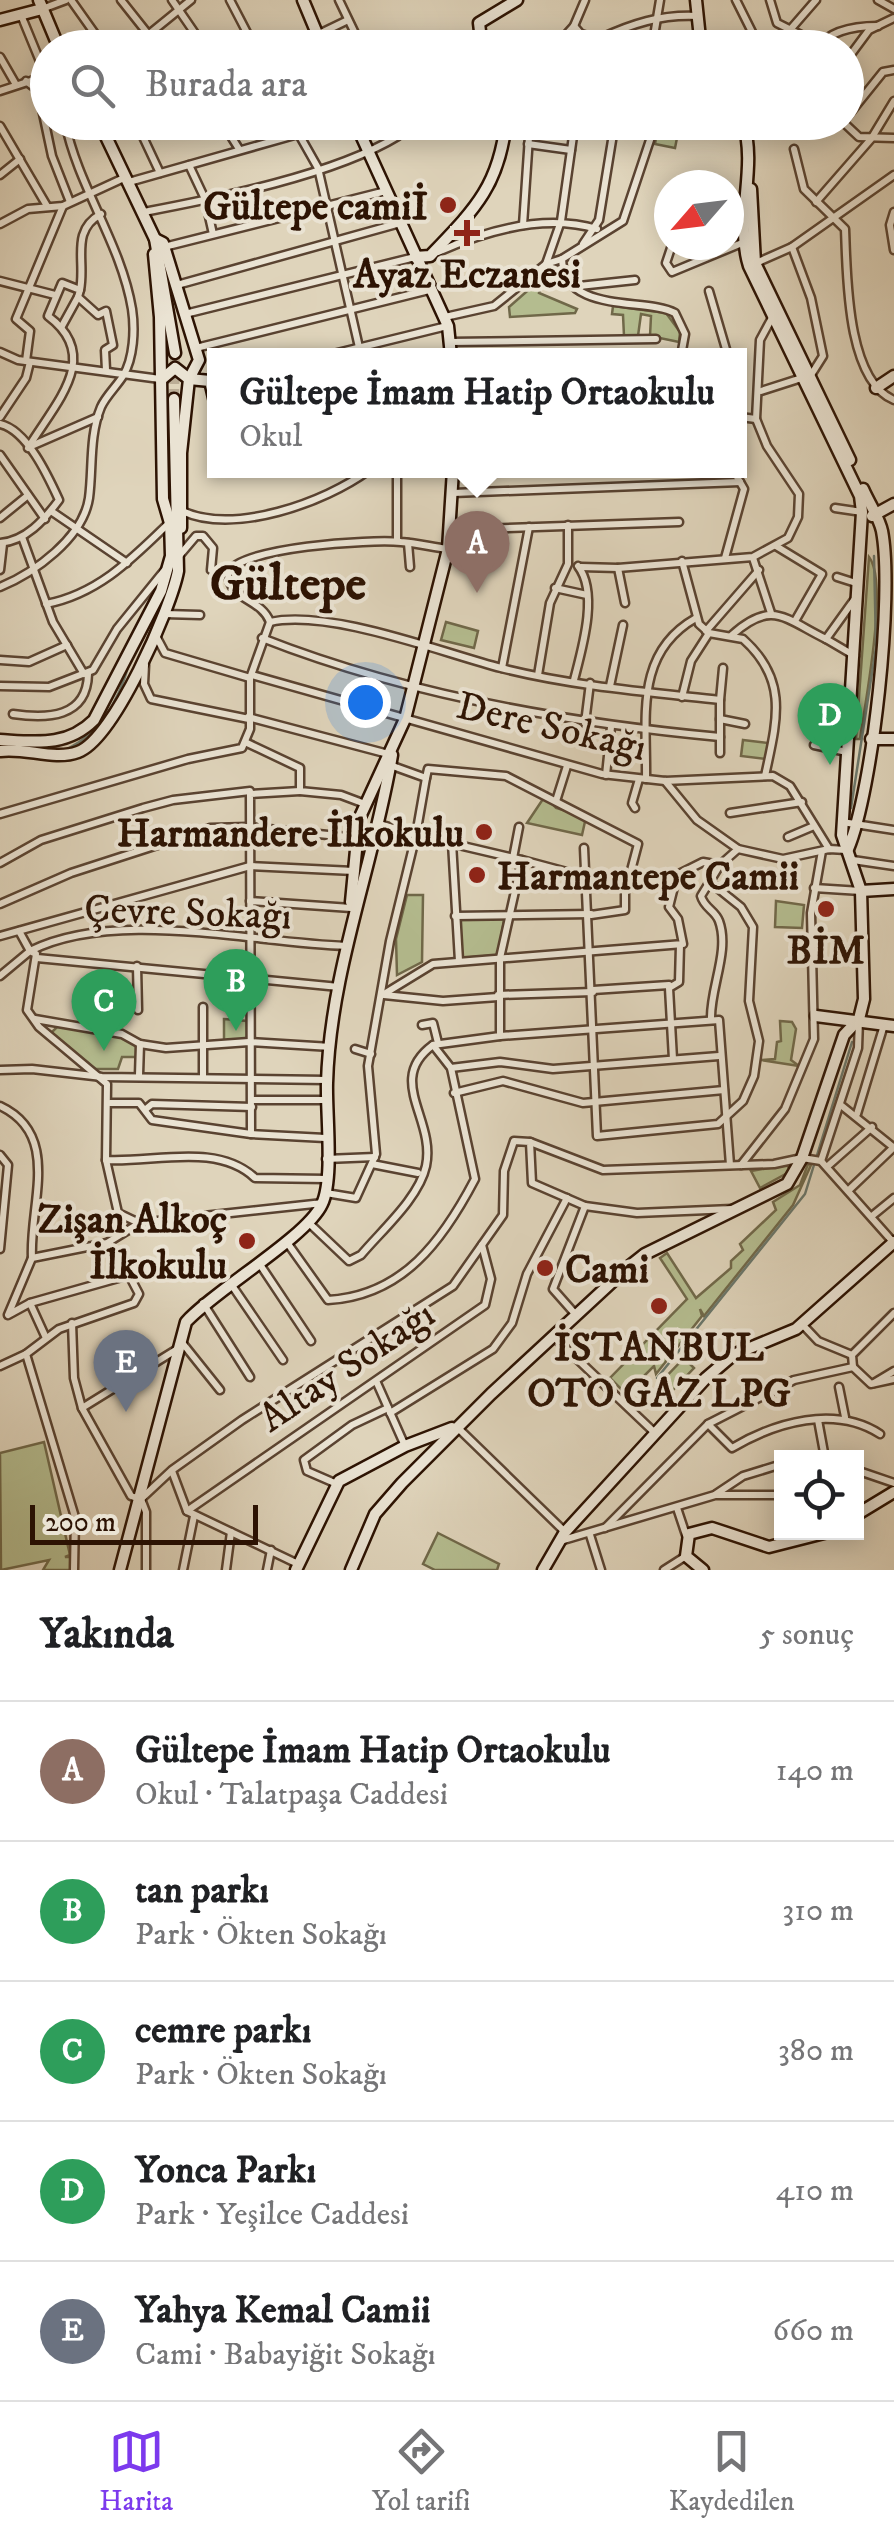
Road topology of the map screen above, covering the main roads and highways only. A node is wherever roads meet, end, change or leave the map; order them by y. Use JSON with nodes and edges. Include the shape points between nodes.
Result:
{"nodes":[{"id":1,"x":304,"y":0,"type":"edge"},
{"id":2,"x":517,"y":0,"type":"edge"},
{"id":3,"x":699,"y":0,"type":"edge"},
{"id":4,"x":41,"y":5,"type":"edge"},
{"id":5,"x":0,"y":20,"type":"edge"},
{"id":6,"x":51,"y":30,"type":"edge"},
{"id":7,"x":316,"y":30,"type":"edge"},
{"id":8,"x":481,"y":30,"type":"edge"},
{"id":9,"x":701,"y":30,"type":"edge"},
{"id":10,"x":105,"y":140,"type":"edge"},
{"id":11,"x":363,"y":140,"type":"edge"},
{"id":12,"x":504,"y":140,"type":"edge"},
{"id":13,"x":747,"y":140,"type":"edge"},
{"id":14,"x":747,"y":140,"type":"edge"},
{"id":15,"x":158,"y":246,"type":"junction"},
{"id":16,"x":415,"y":258,"type":"junction"},
{"id":17,"x":752,"y":265,"type":"junction"},
{"id":18,"x":450,"y":348,"type":"edge"},
{"id":19,"x":172,"y":353,"type":"tunnel mouth"},
{"id":20,"x":894,"y":376,"type":"edge"},
{"id":21,"x":807,"y":377,"type":"junction"},
{"id":22,"x":189,"y":379,"type":"junction"},
{"id":23,"x":207,"y":381,"type":"edge"},
{"id":24,"x":162,"y":383,"type":"junction"},
{"id":25,"x":876,"y":388,"type":"road end"},
{"id":26,"x":184,"y":392,"type":"junction"},
{"id":27,"x":453,"y":478,"type":"edge"},
{"id":28,"x":894,"y":504,"type":"edge"},
{"id":29,"x":875,"y":514,"type":"junction"},
{"id":30,"x":170,"y":522,"type":"junction"},
{"id":31,"x":863,"y":535,"type":"junction"},
{"id":32,"x":178,"y":543,"type":"junction"},
{"id":33,"x":890,"y":600,"type":"edge"},
{"id":34,"x":870,"y":739,"type":"junction"},
{"id":35,"x":894,"y":739,"type":"edge"},
{"id":36,"x":0,"y":740,"type":"edge"},
{"id":37,"x":0,"y":751,"type":"edge"},
{"id":38,"x":391,"y":760,"type":"junction"},
{"id":39,"x":366,"y":802,"type":"junction"},
{"id":40,"x":382,"y":806,"type":"junction"},
{"id":41,"x":359,"y":819,"type":"junction"},
{"id":42,"x":375,"y":824,"type":"junction"},
{"id":43,"x":850,"y":855,"type":"junction"},
{"id":44,"x":894,"y":889,"type":"edge"},
{"id":45,"x":861,"y":891,"type":"junction"},
{"id":46,"x":351,"y":928,"type":"junction"},
{"id":47,"x":816,"y":1016,"type":"road end"},
{"id":48,"x":858,"y":1019,"type":"junction"},
{"id":49,"x":889,"y":1025,"type":"edge"},
{"id":50,"x":894,"y":1242,"type":"edge"},
{"id":51,"x":457,"y":1426,"type":"junction"},
{"id":52,"x":405,"y":1446,"type":"junction"},
{"id":53,"x":420,"y":1464,"type":"junction"},
{"id":54,"x":894,"y":1492,"type":"edge"},
{"id":55,"x":864,"y":1510,"type":"edge"},
{"id":56,"x":794,"y":1540,"type":"edge"},
{"id":57,"x":301,"y":1568,"type":"edge"},
{"id":58,"x":540,"y":1569,"type":"edge"},
{"id":59,"x":120,"y":1570,"type":"edge"},
{"id":60,"x":351,"y":1570,"type":"edge"},
{"id":61,"x":703,"y":1570,"type":"edge"}],
"edges":[{"from":1,"to":7,"type":"main road"},
{"from":2,"to":8,"type":"main road","via":[[480,23]]},
{"from":3,"to":9,"type":"main road"},
{"from":4,"to":5,"type":"main road"},
{"from":4,"to":6,"type":"main road"},
{"from":10,"to":15,"type":"main road"},
{"from":11,"to":16,"type":"main road"},
{"from":12,"to":16,"type":"main road","via":[[490,187],[430,256]]},
{"from":13,"to":17,"type":"main road","via":[[742,243]]},
{"from":14,"to":17,"type":"main road"},
{"from":15,"to":19,"type":"main road"},
{"from":15,"to":22,"type":"main road","via":[[198,360]]},
{"from":15,"to":24,"type":"main road"},
{"from":16,"to":18,"type":"main road","via":[[446,322]]},
{"from":17,"to":21,"type":"main road"},
{"from":20,"to":25,"type":"main road"},
{"from":21,"to":29,"type":"main road"},
{"from":21,"to":31,"type":"main road","via":[[860,496]]},
{"from":22,"to":23,"type":"main road"},
{"from":22,"to":24,"type":"main road","via":[[175,368]]},
{"from":22,"to":26,"type":"main road"},
{"from":24,"to":26,"type":"main road","via":[[172,396]]},
{"from":24,"to":30,"type":"main road","via":[[163,500]]},
{"from":26,"to":32,"type":"main road"},
{"from":27,"to":38,"type":"main road","via":[[448,549]]},
{"from":28,"to":29,"type":"main road"},
{"from":29,"to":31,"type":"main road"},
{"from":29,"to":33,"type":"main road"},
{"from":30,"to":32,"type":"main road","via":[[172,400]]},
{"from":30,"to":36,"type":"main road","via":[[161,592],[94,720],[56,742]]},
{"from":31,"to":43,"type":"main road","via":[[842,822]]},
{"from":32,"to":37,"type":"main road","via":[[173,597],[98,740],[78,752]]},
{"from":33,"to":34,"type":"main road"},
{"from":34,"to":35,"type":"main road"},
{"from":34,"to":43,"type":"main road"},
{"from":38,"to":39,"type":"main road"},
{"from":38,"to":40,"type":"main road"},
{"from":39,"to":40,"type":"main road","via":[[375,798]]},
{"from":39,"to":41,"type":"main road"},
{"from":40,"to":42,"type":"main road"},
{"from":41,"to":42,"type":"main road","via":[[364,828]]},
{"from":41,"to":46,"type":"main road"},
{"from":42,"to":46,"type":"main road"},
{"from":43,"to":45,"type":"main road"},
{"from":44,"to":45,"type":"main road"},
{"from":45,"to":48,"type":"main road","via":[[864,999]]},
{"from":46,"to":59,"type":"main road","via":[[327,1080],[324,1198],[308,1223],[186,1322]]},
{"from":47,"to":48,"type":"main road"},
{"from":48,"to":49,"type":"main road"},
{"from":48,"to":51,"type":"main road","via":[[844,1035],[805,1158],[787,1184],[646,1254]]},
{"from":50,"to":58,"type":"main road","via":[[801,1323],[733,1355],[652,1431],[561,1534]]},
{"from":51,"to":52,"type":"main road"},
{"from":51,"to":53,"type":"main road"},
{"from":52,"to":53,"type":"main road"},
{"from":52,"to":57,"type":"main road","via":[[338,1484]]},
{"from":53,"to":60,"type":"main road","via":[[375,1514]]},
{"from":54,"to":55,"type":"main road"},
{"from":56,"to":61,"type":"main road","via":[[769,1546],[712,1528],[687,1538],[686,1556]]}]}
